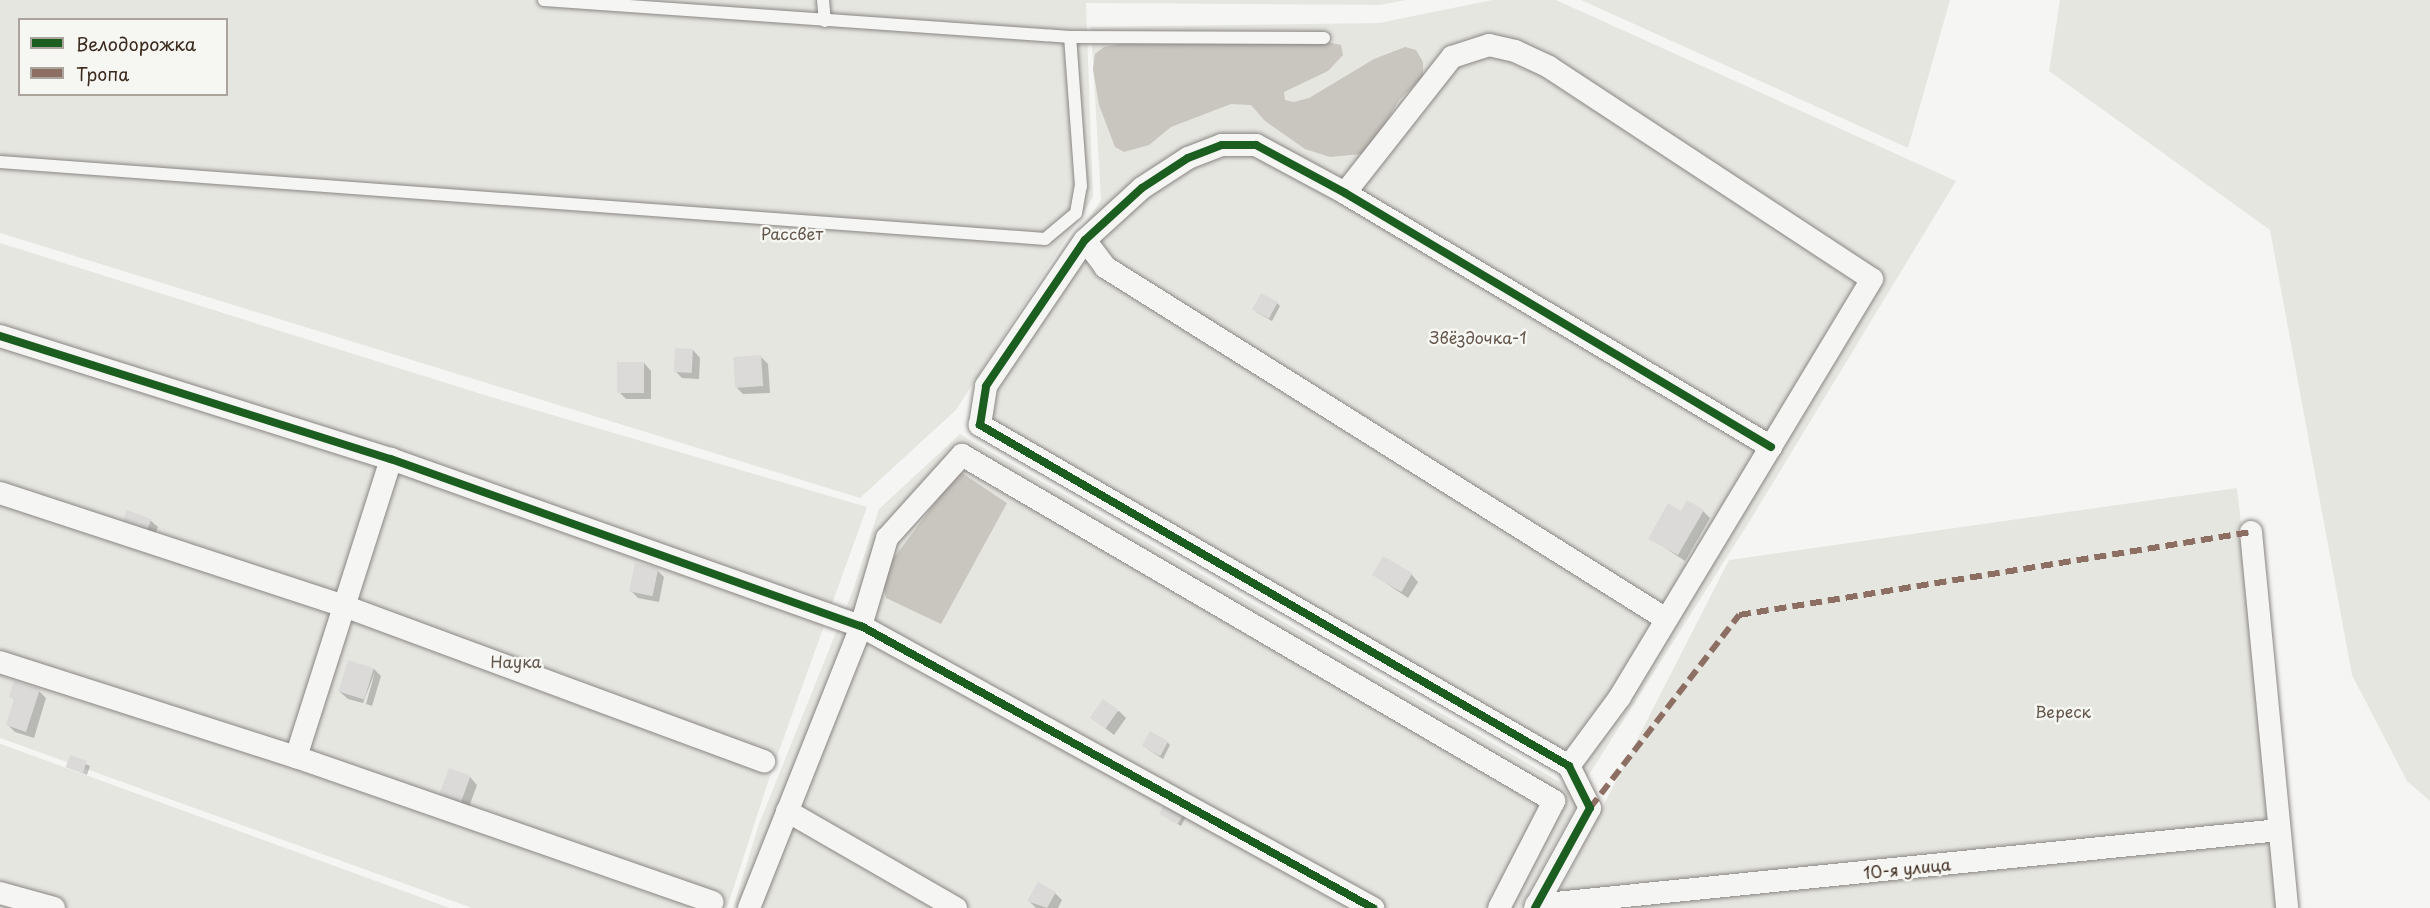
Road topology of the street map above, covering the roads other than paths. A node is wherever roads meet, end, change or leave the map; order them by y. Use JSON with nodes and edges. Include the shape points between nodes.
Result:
{"nodes":[{"id":1,"x":544,"y":0,"type":"edge"},
{"id":2,"x":823,"y":0,"type":"edge"},
{"id":3,"x":825,"y":21,"type":"junction"},
{"id":4,"x":1070,"y":37,"type":"junction"},
{"id":5,"x":1324,"y":38,"type":"dead end"},
{"id":6,"x":0,"y":162,"type":"edge"},
{"id":7,"x":1345,"y":193,"type":"junction"},
{"id":8,"x":1085,"y":240,"type":"junction"},
{"id":9,"x":0,"y":336,"type":"edge"},
{"id":10,"x":1771,"y":447,"type":"junction"},
{"id":11,"x":391,"y":459,"type":"junction"},
{"id":12,"x":0,"y":493,"type":"edge"},
{"id":13,"x":2251,"y":532,"type":"dead end"},
{"id":14,"x":344,"y":606,"type":"junction"},
{"id":15,"x":1666,"y":619,"type":"junction"},
{"id":16,"x":861,"y":626,"type":"junction"},
{"id":17,"x":0,"y":662,"type":"edge"},
{"id":18,"x":296,"y":757,"type":"junction"},
{"id":19,"x":764,"y":761,"type":"dead end"},
{"id":20,"x":1569,"y":766,"type":"junction"},
{"id":21,"x":787,"y":811,"type":"junction"},
{"id":22,"x":2278,"y":830,"type":"junction"},
{"id":23,"x":0,"y":893,"type":"edge"},
{"id":24,"x":713,"y":902,"type":"dead end"},
{"id":25,"x":1535,"y":907,"type":"edge"},
{"id":26,"x":54,"y":908,"type":"edge"},
{"id":27,"x":749,"y":908,"type":"edge"},
{"id":28,"x":956,"y":908,"type":"edge"},
{"id":29,"x":1373,"y":908,"type":"edge"},
{"id":30,"x":1499,"y":908,"type":"edge"},
{"id":31,"x":2287,"y":908,"type":"edge"}],
"edges":[{"from":1,"to":3,"type":"lane"},
{"from":2,"to":3,"type":"lane"},
{"from":3,"to":4,"type":"lane"},
{"from":4,"to":5,"type":"lane"},
{"from":4,"to":6,"type":"lane","via":[[1081,186],[1076,213],[1045,239]]},
{"from":7,"to":8,"type":"street","via":[[1256,146],[1222,145],[1188,158],[1142,188]]},
{"from":7,"to":10,"type":"street"},
{"from":7,"to":10,"type":"street","via":[[1452,57],[1489,45],[1515,51],[1549,68],[1872,279]]},
{"from":8,"to":15,"type":"street","via":[[1105,267]]},
{"from":8,"to":20,"type":"street","via":[[987,386],[980,425]]},
{"from":9,"to":11,"type":"street"},
{"from":10,"to":15,"type":"street"},
{"from":11,"to":14,"type":"street"},
{"from":11,"to":16,"type":"street"},
{"from":12,"to":14,"type":"street"},
{"from":13,"to":22,"type":"street"},
{"from":14,"to":18,"type":"street"},
{"from":14,"to":19,"type":"street"},
{"from":15,"to":20,"type":"street","via":[[1620,697]]},
{"from":16,"to":21,"type":"street"},
{"from":16,"to":29,"type":"street"},
{"from":16,"to":30,"type":"street","via":[[887,538],[962,455],[1554,801]]},
{"from":17,"to":18,"type":"street"},
{"from":18,"to":24,"type":"street"},
{"from":20,"to":25,"type":"street","via":[[1590,808]]},
{"from":21,"to":27,"type":"street"},
{"from":21,"to":28,"type":"street"},
{"from":22,"to":25,"type":"street","name":"10-я улица"},
{"from":22,"to":31,"type":"street"},
{"from":23,"to":26,"type":"street"}]}
